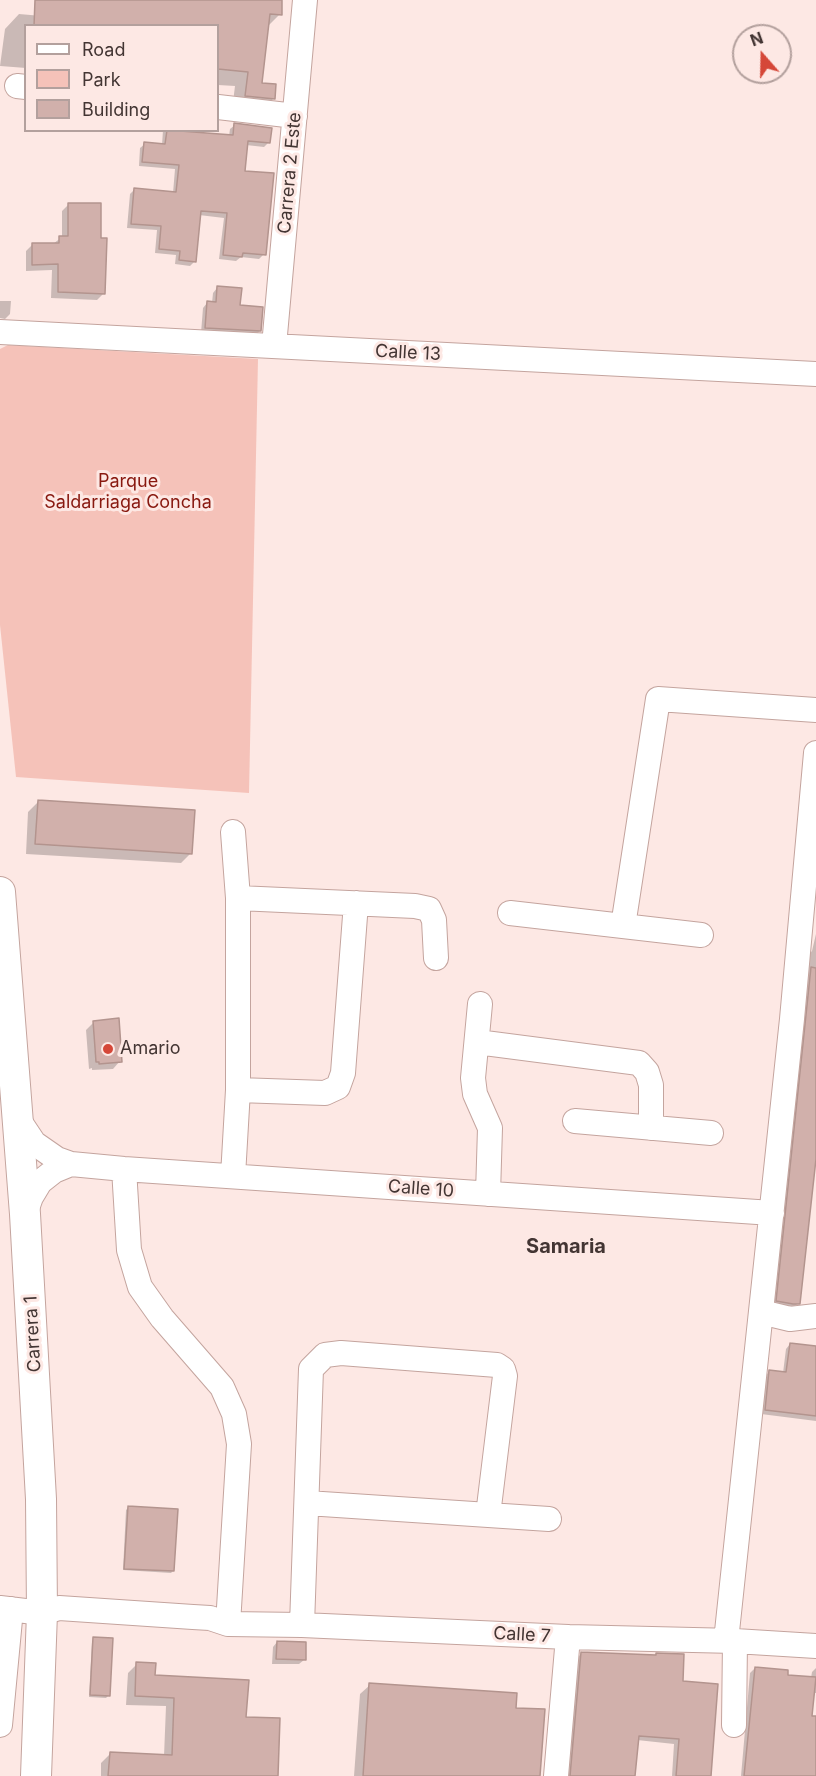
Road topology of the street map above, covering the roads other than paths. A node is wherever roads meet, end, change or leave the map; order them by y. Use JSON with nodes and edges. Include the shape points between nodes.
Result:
{"nodes":[{"id":1,"x":305,"y":0,"type":"edge"},
{"id":2,"x":219,"y":107,"type":"edge"},
{"id":3,"x":295,"y":116,"type":"junction"},
{"id":4,"x":0,"y":333,"type":"edge"},
{"id":5,"x":274,"y":346,"type":"junction"},
{"id":6,"x":816,"y":374,"type":"edge"},
{"id":7,"x":816,"y":710,"type":"edge"},
{"id":8,"x":816,"y":753,"type":"edge"},
{"id":9,"x":233,"y":832,"type":"dead end"},
{"id":10,"x":0,"y":892,"type":"edge"},
{"id":11,"x":238,"y":898,"type":"junction"},
{"id":12,"x":356,"y":903,"type":"junction"},
{"id":13,"x":510,"y":913,"type":"dead end"},
{"id":14,"x":623,"y":926,"type":"junction"},
{"id":15,"x":701,"y":935,"type":"dead end"},
{"id":16,"x":436,"y":958,"type":"dead end"},
{"id":17,"x":480,"y":1004,"type":"dead end"},
{"id":18,"x":477,"y":1042,"type":"junction"},
{"id":19,"x":238,"y":1090,"type":"junction"},
{"id":20,"x":18,"y":1119,"type":"junction"},
{"id":21,"x":575,"y":1121,"type":"dead end"},
{"id":22,"x":651,"y":1128,"type":"junction"},
{"id":23,"x":711,"y":1133,"type":"dead end"},
{"id":24,"x":71,"y":1164,"type":"junction"},
{"id":25,"x":124,"y":1169,"type":"junction"},
{"id":26,"x":233,"y":1176,"type":"junction"},
{"id":27,"x":488,"y":1194,"type":"junction"},
{"id":28,"x":772,"y":1213,"type":"junction"},
{"id":29,"x":25,"y":1214,"type":"junction"},
{"id":30,"x":761,"y":1312,"type":"junction"},
{"id":31,"x":816,"y":1316,"type":"edge"},
{"id":32,"x":307,"y":1503,"type":"junction"},
{"id":33,"x":488,"y":1515,"type":"junction"},
{"id":34,"x":549,"y":1519,"type":"dead end"},
{"id":35,"x":5,"y":1609,"type":"edge"},
{"id":36,"x":42,"y":1612,"type":"junction"},
{"id":37,"x":228,"y":1624,"type":"junction"},
{"id":38,"x":302,"y":1625,"type":"junction"},
{"id":39,"x":535,"y":1635,"type":"junction"},
{"id":40,"x":568,"y":1637,"type":"junction"},
{"id":41,"x":731,"y":1641,"type":"junction"},
{"id":42,"x":816,"y":1646,"type":"edge"},
{"id":43,"x":564,"y":1680,"type":"junction"},
{"id":44,"x":0,"y":1725,"type":"edge"},
{"id":45,"x":734,"y":1725,"type":"dead end"},
{"id":46,"x":36,"y":1776,"type":"edge"},
{"id":47,"x":556,"y":1776,"type":"edge"}],
"edges":[{"from":1,"to":3,"type":"street","name":"Carrera 2 Este"},
{"from":2,"to":3,"type":"street"},
{"from":3,"to":5,"type":"street","name":"Carrera 2 Este"},
{"from":4,"to":5,"type":"street","name":"Calle 13"},
{"from":5,"to":6,"type":"street","name":"Calle 13"},
{"from":7,"to":14,"type":"street","via":[[658,699]]},
{"from":8,"to":28,"type":"street"},
{"from":9,"to":11,"type":"street"},
{"from":10,"to":20,"type":"main road","name":"Carrera 1"},
{"from":11,"to":12,"type":"street"},
{"from":11,"to":19,"type":"street"},
{"from":12,"to":16,"type":"street","via":[[429,909],[434,920]]},
{"from":12,"to":19,"type":"street","via":[[343,1073],[338,1087],[325,1093]]},
{"from":13,"to":14,"type":"street"},
{"from":14,"to":15,"type":"street"},
{"from":17,"to":18,"type":"street"},
{"from":18,"to":22,"type":"street","via":[[639,1063],[651,1085]]},
{"from":18,"to":27,"type":"street","via":[[475,1094],[490,1128]]},
{"from":19,"to":26,"type":"street"},
{"from":20,"to":24,"type":"street","via":[[34,1143]]},
{"from":20,"to":29,"type":"main road","name":"Carrera 1"},
{"from":21,"to":22,"type":"street"},
{"from":22,"to":23,"type":"street"},
{"from":24,"to":25,"type":"street","name":"Calle 10"},
{"from":24,"to":29,"type":"street","via":[[40,1182]]},
{"from":25,"to":26,"type":"street","name":"Calle 10"},
{"from":25,"to":37,"type":"street","via":[[129,1250],[140,1287],[222,1387],[234,1414],[239,1444]]},
{"from":26,"to":27,"type":"street","name":"Calle 10"},
{"from":27,"to":28,"type":"street","name":"Calle 10"},
{"from":28,"to":30,"type":"street"},
{"from":29,"to":36,"type":"main road","name":"Carrera 1","via":[[41,1499]]},
{"from":30,"to":31,"type":"street","via":[[790,1319]]},
{"from":30,"to":41,"type":"street"},
{"from":32,"to":33,"type":"street"},
{"from":32,"to":33,"type":"street","via":[[311,1369],[325,1354],[341,1353],[497,1365],[503,1369]]},
{"from":32,"to":38,"type":"street"},
{"from":33,"to":34,"type":"street"},
{"from":35,"to":36,"type":"street","name":"Calle 7"},
{"from":35,"to":44,"type":"street"},
{"from":36,"to":37,"type":"street","name":"Calle 7","via":[[59,1608],[210,1618]]},
{"from":36,"to":46,"type":"main road","name":"Carrera 1"},
{"from":37,"to":38,"type":"street","name":"Calle 7"},
{"from":38,"to":39,"type":"street","name":"Calle 7"},
{"from":39,"to":40,"type":"street","name":"Calle 7"},
{"from":39,"to":43,"type":"street","via":[[554,1654]]},
{"from":40,"to":41,"type":"street","name":"Calle 7"},
{"from":40,"to":43,"type":"street"},
{"from":41,"to":42,"type":"street","name":"Calle 7"},
{"from":41,"to":45,"type":"street"},
{"from":43,"to":47,"type":"street"}]}
